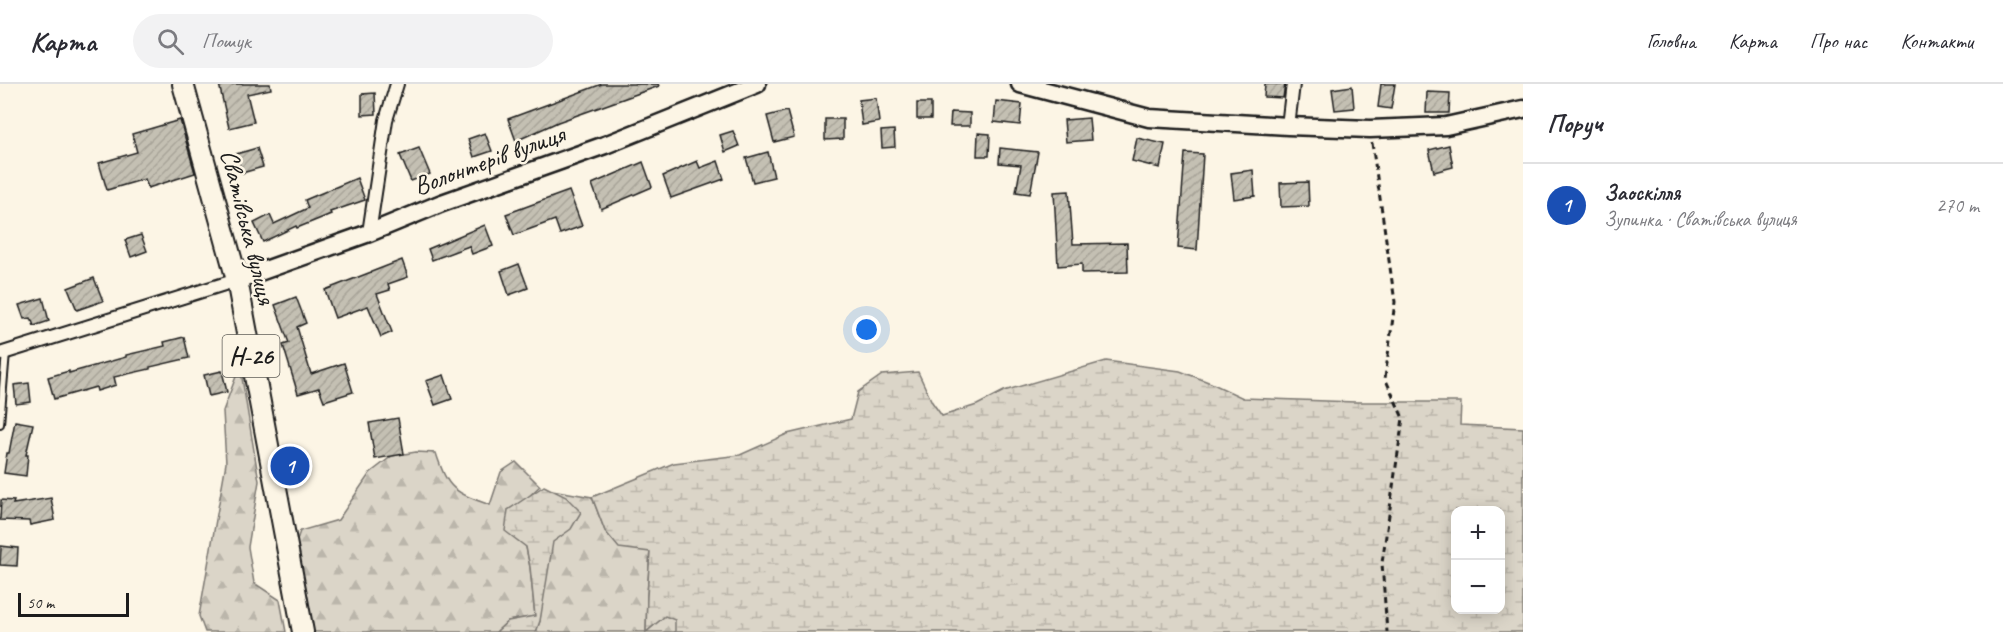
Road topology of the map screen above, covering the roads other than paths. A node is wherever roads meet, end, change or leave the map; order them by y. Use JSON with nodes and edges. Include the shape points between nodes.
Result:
{"nodes":[{"id":1,"x":183,"y":84,"type":"edge"},
{"id":2,"x":397,"y":84,"type":"edge"},
{"id":3,"x":756,"y":84,"type":"edge"},
{"id":4,"x":1020,"y":84,"type":"edge"},
{"id":5,"x":1293,"y":84,"type":"edge"},
{"id":6,"x":1523,"y":109,"type":"edge"},
{"id":7,"x":1288,"y":126,"type":"junction"},
{"id":8,"x":369,"y":233,"type":"junction"},
{"id":9,"x":237,"y":280,"type":"junction"},
{"id":10,"x":3,"y":353,"type":"edge"},
{"id":11,"x":0,"y":424,"type":"edge"},
{"id":12,"x":303,"y":632,"type":"edge"}],
"edges":[{"from":1,"to":9,"type":"main road","name":"Сватівська вулиця","number":"Н-26"},
{"from":2,"to":8,"type":"street","via":[[386,120]]},
{"from":3,"to":8,"type":"street","name":"Волонтерів вулиця"},
{"from":4,"to":7,"type":"street","via":[[1149,118]]},
{"from":5,"to":7,"type":"street"},
{"from":6,"to":7,"type":"street","via":[[1446,126]]},
{"from":8,"to":9,"type":"street","name":"Волонтерів вулиця"},
{"from":9,"to":10,"type":"street"},
{"from":9,"to":12,"type":"main road","name":"Сватівська вулиця","number":"Н-26"},
{"from":10,"to":11,"type":"lane"}]}
